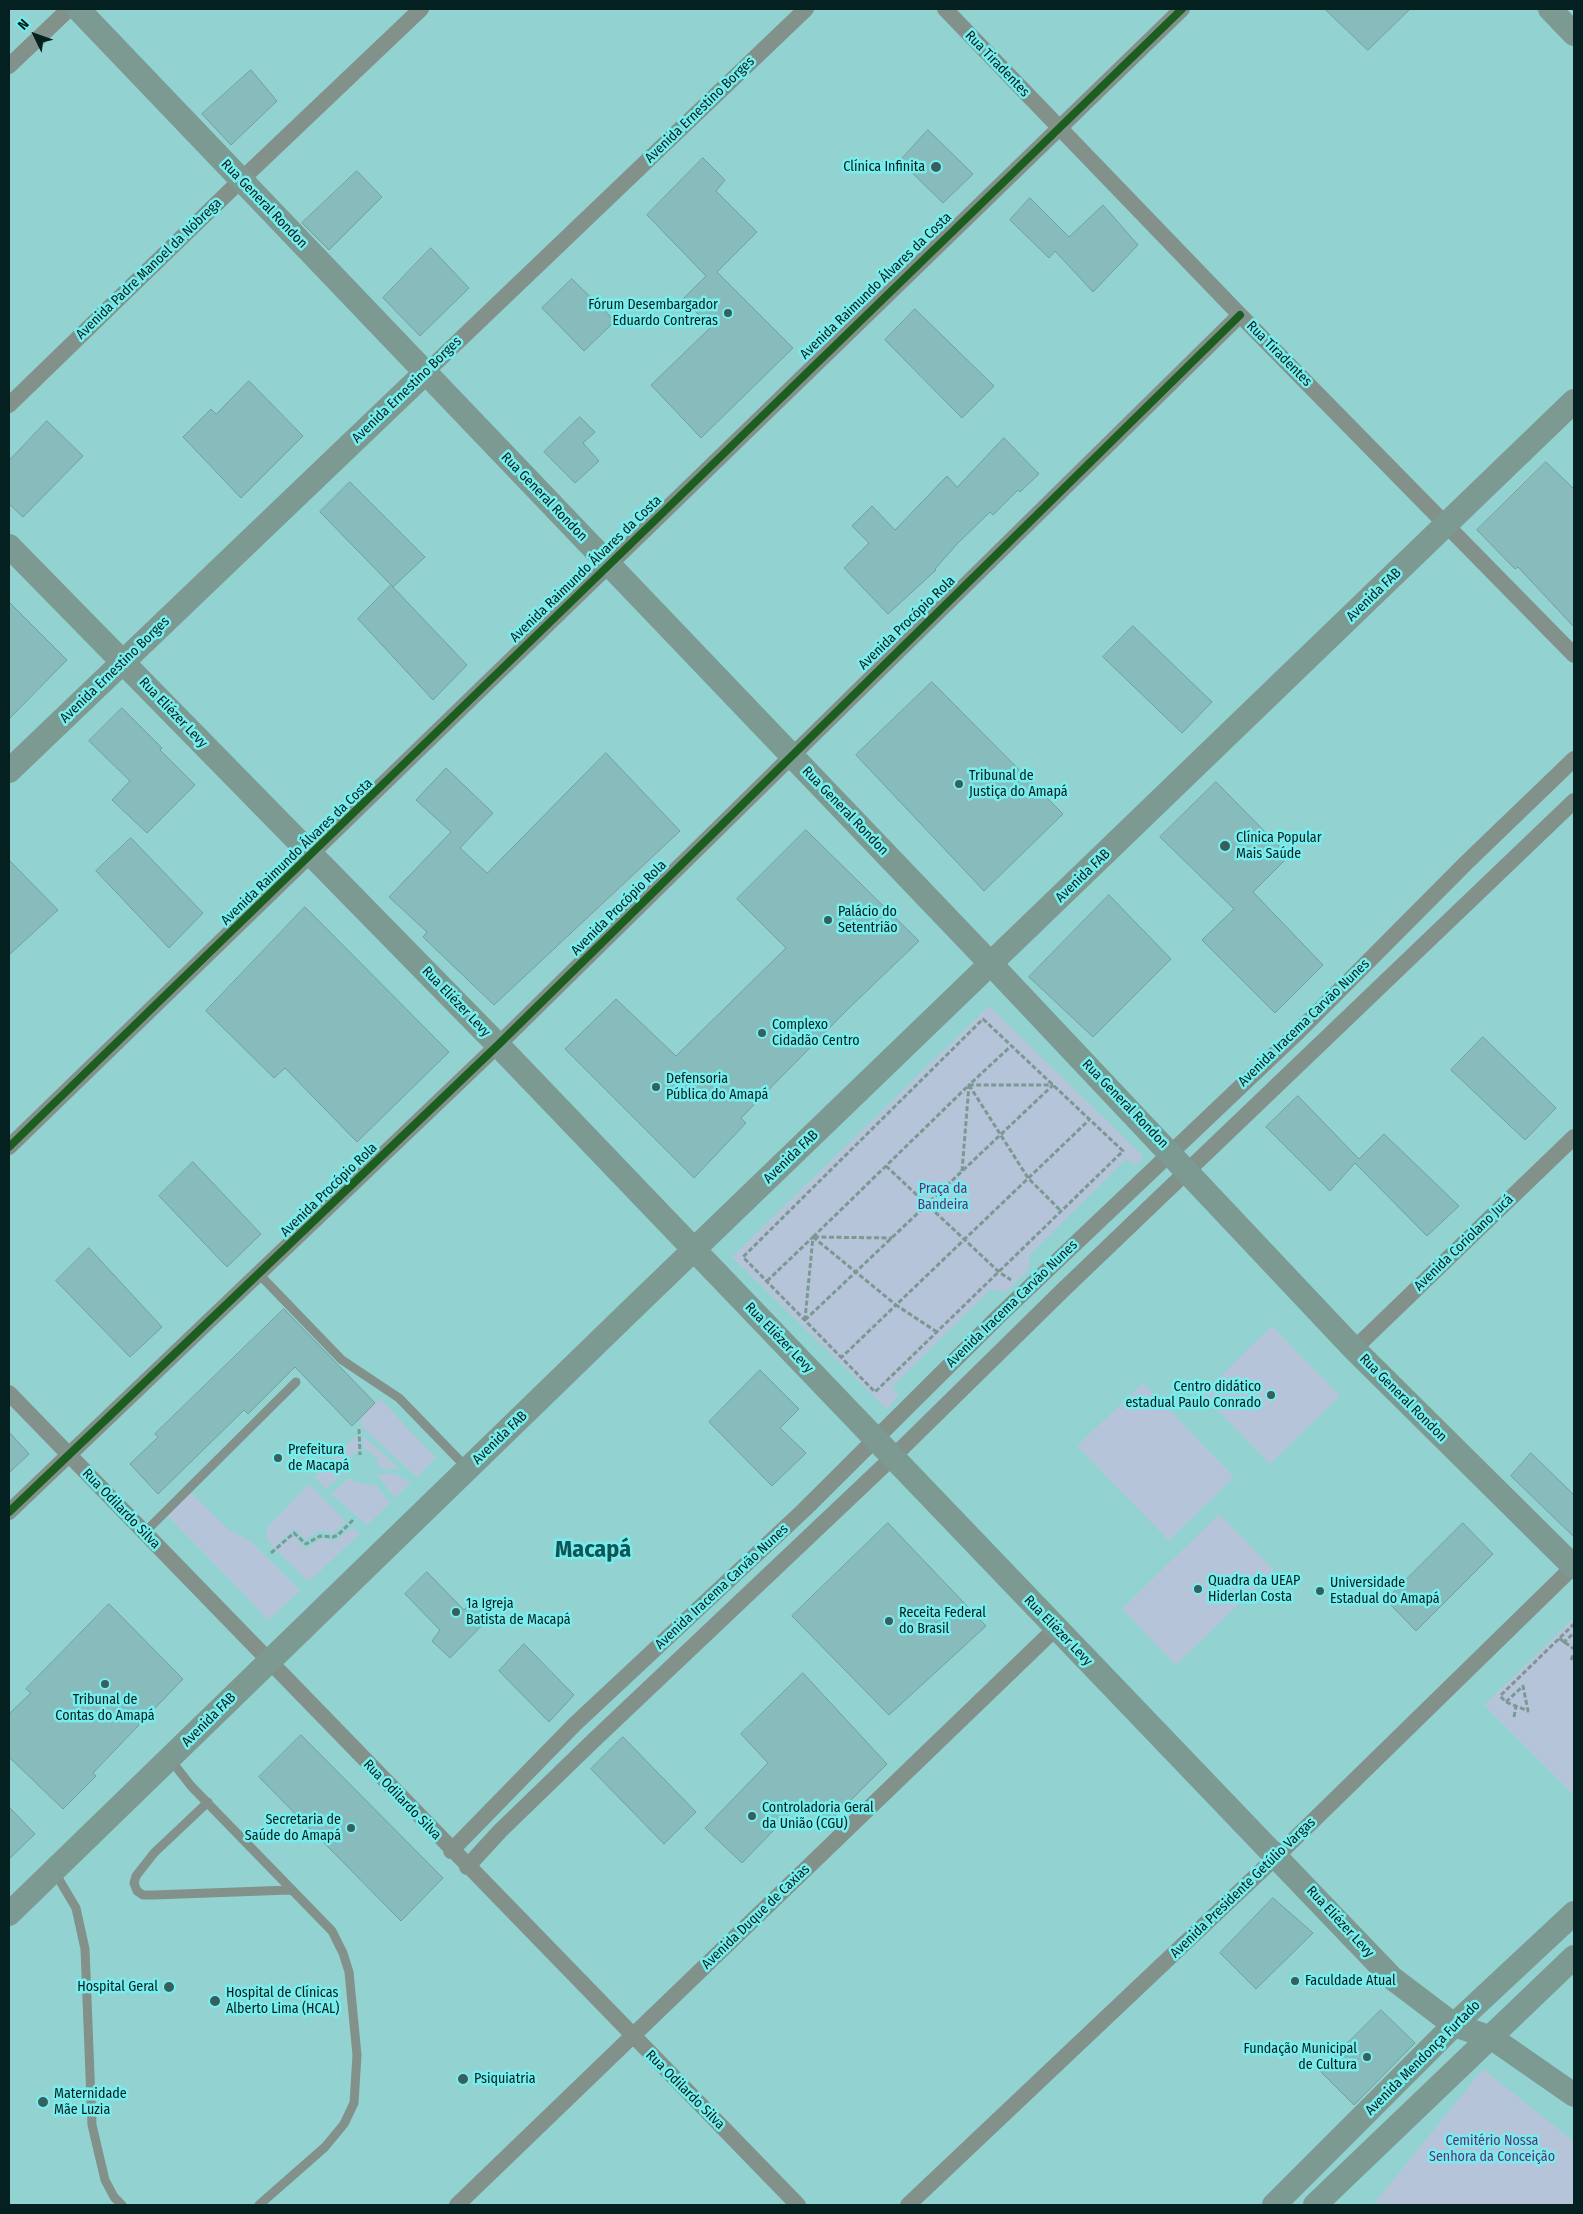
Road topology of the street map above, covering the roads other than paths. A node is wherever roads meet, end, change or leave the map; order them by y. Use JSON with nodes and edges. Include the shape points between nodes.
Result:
{"nodes":[{"id":1,"x":69,"y":9,"type":"edge"},
{"id":2,"x":78,"y":9,"type":"edge"},
{"id":3,"x":420,"y":9,"type":"edge"},
{"id":4,"x":806,"y":9,"type":"edge"},
{"id":5,"x":945,"y":9,"type":"edge"},
{"id":6,"x":1182,"y":9,"type":"edge"},
{"id":7,"x":1550,"y":9,"type":"edge"},
{"id":8,"x":1574,"y":34,"type":"edge"},
{"id":9,"x":9,"y":66,"type":"edge"},
{"id":10,"x":1058,"y":127,"type":"junction"},
{"id":11,"x":240,"y":180,"type":"junction"},
{"id":12,"x":1240,"y":315,"type":"junction"},
{"id":13,"x":424,"y":373,"type":"junction"},
{"id":14,"x":1574,"y":401,"type":"edge"},
{"id":15,"x":9,"y":405,"type":"edge"},
{"id":16,"x":1447,"y":524,"type":"junction"},
{"id":17,"x":9,"y":546,"type":"edge"},
{"id":18,"x":608,"y":564,"type":"junction"},
{"id":19,"x":1574,"y":655,"type":"edge"},
{"id":20,"x":122,"y":662,"type":"junction"},
{"id":21,"x":792,"y":755,"type":"junction"},
{"id":22,"x":1574,"y":759,"type":"edge"},
{"id":23,"x":9,"y":771,"type":"edge"},
{"id":24,"x":1574,"y":801,"type":"edge"},
{"id":25,"x":312,"y":856,"type":"junction"},
{"id":26,"x":991,"y":964,"type":"junction"},
{"id":27,"x":1296,"y":1034,"type":"junction"},
{"id":28,"x":498,"y":1045,"type":"junction"},
{"id":29,"x":1313,"y":1052,"type":"junction"},
{"id":30,"x":1574,"y":1137,"type":"edge"},
{"id":31,"x":9,"y":1148,"type":"edge"},
{"id":32,"x":1170,"y":1152,"type":"junction"},
{"id":33,"x":1188,"y":1171,"type":"junction"},
{"id":34,"x":695,"y":1250,"type":"junction"},
{"id":35,"x":1044,"y":1272,"type":"junction"},
{"id":36,"x":259,"y":1274,"type":"junction"},
{"id":37,"x":1062,"y":1291,"type":"junction"},
{"id":38,"x":999,"y":1316,"type":"junction"},
{"id":39,"x":1016,"y":1336,"type":"junction"},
{"id":40,"x":1354,"y":1349,"type":"junction"},
{"id":41,"x":296,"y":1382,"type":"dead end"},
{"id":42,"x":9,"y":1393,"type":"edge"},
{"id":43,"x":876,"y":1439,"type":"junction"},
{"id":44,"x":68,"y":1454,"type":"junction"},
{"id":45,"x":893,"y":1457,"type":"junction"},
{"id":46,"x":468,"y":1469,"type":"junction"},
{"id":47,"x":9,"y":1512,"type":"edge"},
{"id":48,"x":144,"y":1533,"type":"junction"},
{"id":49,"x":1574,"y":1566,"type":"edge"},
{"id":50,"x":1056,"y":1628,"type":"junction"},
{"id":51,"x":269,"y":1661,"type":"junction"},
{"id":52,"x":170,"y":1759,"type":"junction"},
{"id":53,"x":208,"y":1802,"type":"junction"},
{"id":54,"x":451,"y":1850,"type":"junction"},
{"id":55,"x":1278,"y":1856,"type":"junction"},
{"id":56,"x":467,"y":1867,"type":"junction"},
{"id":57,"x":54,"y":1871,"type":"junction"},
{"id":58,"x":290,"y":1890,"type":"junction"},
{"id":59,"x":1574,"y":1913,"type":"edge"},
{"id":60,"x":9,"y":1914,"type":"edge"},
{"id":61,"x":1574,"y":1957,"type":"edge"},
{"id":62,"x":1454,"y":2025,"type":"junction"},
{"id":63,"x":631,"y":2036,"type":"junction"},
{"id":64,"x":1492,"y":2038,"type":"junction"},
{"id":65,"x":1574,"y":2095,"type":"edge"},
{"id":66,"x":1304,"y":2177,"type":"junction"},
{"id":67,"x":1320,"y":2200,"type":"edge"},
{"id":68,"x":122,"y":2205,"type":"edge"},
{"id":69,"x":259,"y":2205,"type":"edge"},
{"id":70,"x":457,"y":2205,"type":"edge"},
{"id":71,"x":798,"y":2205,"type":"edge"},
{"id":72,"x":908,"y":2205,"type":"edge"},
{"id":73,"x":1274,"y":2205,"type":"edge"}],
"edges":[{"from":1,"to":9,"type":"street"},
{"from":2,"to":11,"type":"main road","name":"Rua General Rondon"},
{"from":3,"to":11,"type":"street","name":"Avenida Padre Manoel da Nóbrega"},
{"from":4,"to":13,"type":"street","name":"Avenida Ernestino Borges"},
{"from":5,"to":10,"type":"street","name":"Rua Tiradentes"},
{"from":6,"to":10,"type":"street","name":"Avenida Raimundo Álvares da Costa"},
{"from":7,"to":8,"type":"main road"},
{"from":10,"to":12,"type":"street","name":"Rua Tiradentes"},
{"from":10,"to":18,"type":"street","name":"Avenida Raimundo Álvares da Costa"},
{"from":11,"to":13,"type":"main road","name":"Rua General Rondon"},
{"from":11,"to":15,"type":"street","name":"Avenida Padre Manoel da Nóbrega"},
{"from":12,"to":16,"type":"street","name":"Rua Tiradentes"},
{"from":12,"to":21,"type":"street","name":"Avenida Procópio Rola"},
{"from":13,"to":18,"type":"main road","name":"Rua General Rondon"},
{"from":13,"to":20,"type":"main road","name":"Avenida Ernestino Borges"},
{"from":14,"to":16,"type":"main road","name":"Avenida FAB"},
{"from":16,"to":19,"type":"street","name":"Rua Tiradentes"},
{"from":16,"to":26,"type":"main road","name":"Avenida FAB"},
{"from":17,"to":20,"type":"main road","name":"Rua Eliézer Levy"},
{"from":18,"to":21,"type":"main road","name":"Rua General Rondon"},
{"from":18,"to":25,"type":"street","name":"Avenida Raimundo Álvares da Costa"},
{"from":20,"to":23,"type":"main road","name":"Avenida Ernestino Borges"},
{"from":20,"to":25,"type":"main road","name":"Rua Eliézer Levy"},
{"from":21,"to":26,"type":"main road","name":"Rua General Rondon"},
{"from":21,"to":28,"type":"street","name":"Avenida Procópio Rola"},
{"from":22,"to":27,"type":"street","name":"Avenida Iracema Carvão Nunes"},
{"from":24,"to":29,"type":"street","name":"Avenida Iracema Carvão Nunes"},
{"from":25,"to":28,"type":"main road","name":"Rua Eliézer Levy"},
{"from":25,"to":31,"type":"street","name":"Avenida Raimundo Álvares da Costa"},
{"from":26,"to":32,"type":"main road","name":"Rua General Rondon"},
{"from":26,"to":34,"type":"main road","name":"Avenida FAB"},
{"from":27,"to":29,"type":"street"},
{"from":27,"to":32,"type":"street","name":"Avenida Iracema Carvão Nunes"},
{"from":28,"to":34,"type":"main road","name":"Rua Eliézer Levy"},
{"from":28,"to":36,"type":"street","name":"Avenida Procópio Rola"},
{"from":29,"to":33,"type":"street","name":"Avenida Iracema Carvão Nunes"},
{"from":30,"to":40,"type":"street","name":"Avenida Coriolano Jucá"},
{"from":32,"to":33,"type":"main road","name":"Rua General Rondon"},
{"from":32,"to":35,"type":"street","name":"Avenida Iracema Carvão Nunes"},
{"from":33,"to":37,"type":"street","name":"Avenida Iracema Carvão Nunes"},
{"from":33,"to":40,"type":"main road","name":"Rua General Rondon"},
{"from":34,"to":43,"type":"main road","name":"Rua Eliézer Levy"},
{"from":34,"to":46,"type":"main road","name":"Avenida FAB"},
{"from":35,"to":37,"type":"street"},
{"from":35,"to":38,"type":"street","name":"Avenida Iracema Carvão Nunes"},
{"from":36,"to":44,"type":"street","name":"Avenida Procópio Rola"},
{"from":36,"to":46,"type":"lane","via":[[342,1360],[399,1398]]},
{"from":37,"to":39,"type":"street","name":"Avenida Iracema Carvão Nunes"},
{"from":38,"to":39,"type":"street"},
{"from":38,"to":43,"type":"street","name":"Avenida Iracema Carvão Nunes"},
{"from":39,"to":45,"type":"street","name":"Avenida Iracema Carvão Nunes"},
{"from":40,"to":49,"type":"main road","name":"Rua General Rondon"},
{"from":41,"to":48,"type":"lane"},
{"from":42,"to":44,"type":"street","name":"Rua Odilardo Silva"},
{"from":43,"to":45,"type":"main road","name":"Rua Eliézer Levy"},
{"from":43,"to":54,"type":"street","name":"Avenida Iracema Carvão Nunes","via":[[576,1724]]},
{"from":44,"to":47,"type":"street","name":"Avenida Procópio Rola"},
{"from":44,"to":48,"type":"street","name":"Rua Odilardo Silva"},
{"from":45,"to":50,"type":"main road","name":"Rua Eliézer Levy"},
{"from":45,"to":56,"type":"street","name":"Avenida Iracema Carvão Nunes","via":[[594,1740]]},
{"from":46,"to":51,"type":"main road","name":"Avenida FAB"},
{"from":48,"to":51,"type":"street","name":"Rua Odilardo Silva"},
{"from":49,"to":55,"type":"street","name":"Avenida Presidente Getúlio Vargas"},
{"from":50,"to":55,"type":"main road","name":"Rua Eliézer Levy"},
{"from":50,"to":63,"type":"street","name":"Avenida Duque de Caxias"},
{"from":51,"to":52,"type":"main road","name":"Avenida FAB"},
{"from":51,"to":54,"type":"street","name":"Rua Odilardo Silva"},
{"from":52,"to":53,"type":"lane"},
{"from":52,"to":57,"type":"main road","name":"Avenida FAB"},
{"from":53,"to":58,"type":"lane"},
{"from":53,"to":58,"type":"lane","via":[[143,1865],[134,1883],[137,1891],[167,1896]]},
{"from":54,"to":56,"type":"street","name":"Rua Odilardo Silva"},
{"from":55,"to":62,"type":"main road","name":"Rua Eliézer Levy","via":[[1392,1978]]},
{"from":55,"to":72,"type":"street","name":"Avenida Presidente Getúlio Vargas"},
{"from":56,"to":63,"type":"street","name":"Rua Odilardo Silva"},
{"from":57,"to":60,"type":"main road","name":"Avenida FAB"},
{"from":57,"to":68,"type":"lane","via":[[76,1908],[82,1930],[92,2125],[105,2180]]},
{"from":58,"to":69,"type":"lane","via":[[332,1931],[343,1953],[349,1972],[357,2055],[356,2087],[354,2103],[344,2124],[325,2147]]},
{"from":59,"to":62,"type":"main road","name":"Avenida Mendonça Furtado"},
{"from":61,"to":64,"type":"main road"},
{"from":62,"to":64,"type":"main road","name":"Rua Eliézer Levy"},
{"from":62,"to":66,"type":"main road","name":"Avenida Mendonça Furtado"},
{"from":63,"to":70,"type":"street","name":"Avenida Duque de Caxias"},
{"from":63,"to":71,"type":"street","name":"Rua Odilardo Silva"},
{"from":64,"to":65,"type":"main road","name":"Rua Eliézer Levy"},
{"from":64,"to":67,"type":"main road"},
{"from":66,"to":67,"type":"main road"},
{"from":66,"to":73,"type":"main road","name":"Avenida Mendonça Furtado"}]}
